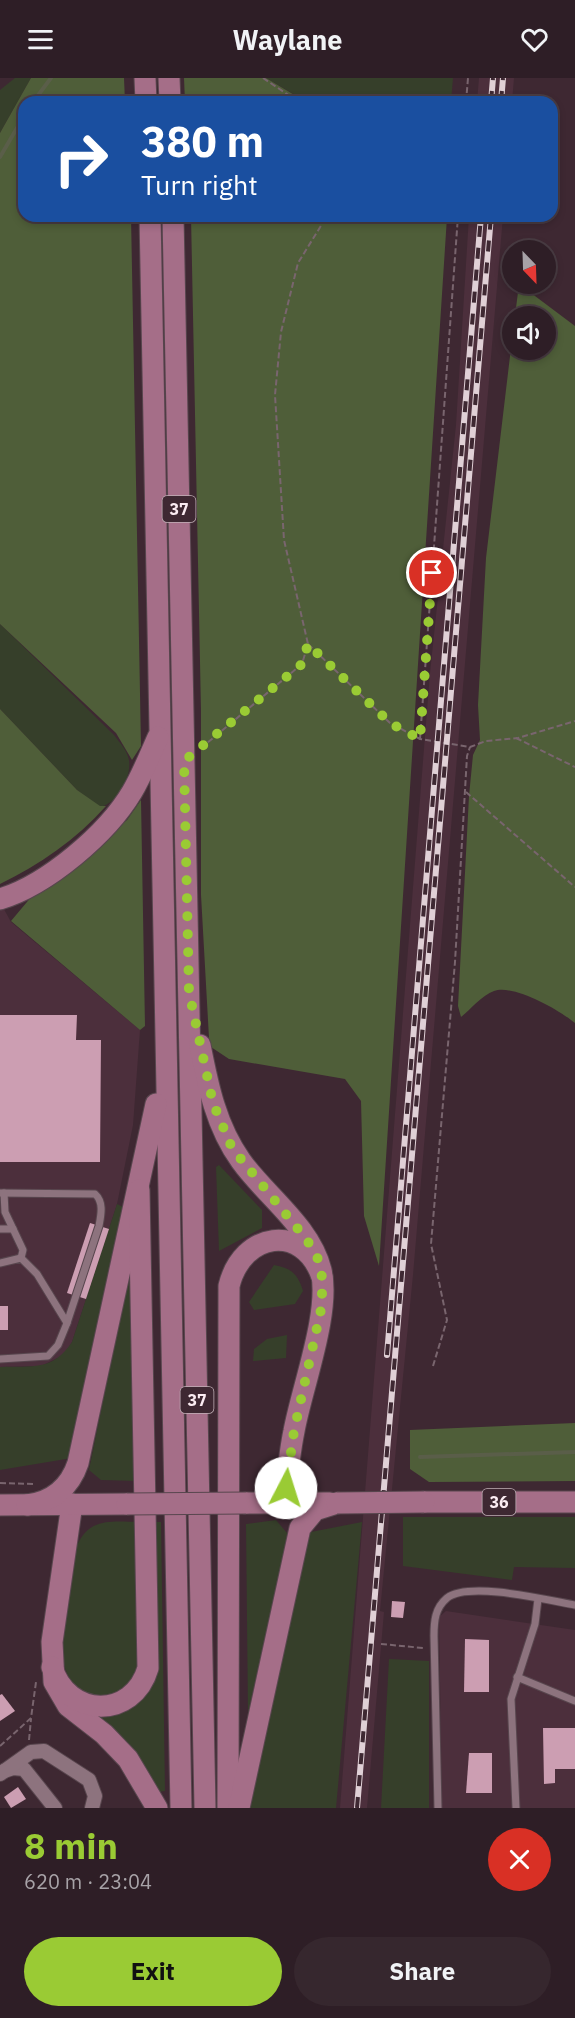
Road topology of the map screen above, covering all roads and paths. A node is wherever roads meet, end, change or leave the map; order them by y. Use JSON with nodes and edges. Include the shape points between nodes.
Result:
{"nodes":[{"id":1,"x":145,"y":78,"type":"edge"},
{"id":2,"x":169,"y":78,"type":"edge"},
{"id":3,"x":262,"y":78,"type":"edge"},
{"id":4,"x":468,"y":78,"type":"edge"},
{"id":5,"x":146,"y":96,"type":"edge"},
{"id":6,"x":170,"y":96,"type":"edge"},
{"id":7,"x":290,"y":96,"type":"edge"},
{"id":8,"x":466,"y":96,"type":"edge"},
{"id":9,"x":150,"y":222,"type":"edge"},
{"id":10,"x":173,"y":222,"type":"edge"},
{"id":11,"x":323,"y":222,"type":"edge"},
{"id":12,"x":457,"y":222,"type":"edge"},
{"id":13,"x":308,"y":644,"type":"junction"},
{"id":14,"x":575,"y":721,"type":"edge"},
{"id":15,"x":161,"y":731,"type":"junction"},
{"id":16,"x":516,"y":738,"type":"junction"},
{"id":17,"x":420,"y":739,"type":"junction"},
{"id":18,"x":470,"y":747,"type":"junction"},
{"id":19,"x":184,"y":761,"type":"junction"},
{"id":20,"x":575,"y":767,"type":"edge"},
{"id":21,"x":466,"y":792,"type":"junction"},
{"id":22,"x":575,"y":887,"type":"edge"},
{"id":23,"x":0,"y":899,"type":"edge"},
{"id":24,"x":189,"y":992,"type":"junction"},
{"id":25,"x":165,"y":1050,"type":"junction"},
{"id":26,"x":139,"y":1190,"type":"junction"},
{"id":27,"x":2,"y":1193,"type":"edge"},
{"id":28,"x":0,"y":1229,"type":"edge"},
{"id":29,"x":13,"y":1229,"type":"junction"},
{"id":30,"x":21,"y":1258,"type":"junction"},
{"id":31,"x":0,"y":1263,"type":"edge"},
{"id":32,"x":322,"y":1277,"type":"junction"},
{"id":33,"x":67,"y":1323,"type":"junction"},
{"id":34,"x":0,"y":1359,"type":"edge"},
{"id":35,"x":432,"y":1366,"type":"dead end"},
{"id":36,"x":0,"y":1483,"type":"edge"},
{"id":37,"x":42,"y":1484,"type":"dead end"},
{"id":38,"x":575,"y":1502,"type":"edge"},
{"id":39,"x":285,"y":1503,"type":"junction"},
{"id":40,"x":337,"y":1503,"type":"junction"},
{"id":41,"x":72,"y":1504,"type":"junction"},
{"id":42,"x":0,"y":1505,"type":"edge"},
{"id":43,"x":27,"y":1505,"type":"junction"},
{"id":44,"x":66,"y":1543,"type":"junction"},
{"id":45,"x":538,"y":1599,"type":"junction"},
{"id":46,"x":575,"y":1605,"type":"edge"},
{"id":47,"x":381,"y":1644,"type":"dead end"},
{"id":48,"x":434,"y":1649,"type":"junction"},
{"id":49,"x":52,"y":1667,"type":"junction"},
{"id":50,"x":517,"y":1677,"type":"junction"},
{"id":51,"x":575,"y":1701,"type":"edge"},
{"id":52,"x":31,"y":1718,"type":"dead end"},
{"id":53,"x":27,"y":1754,"type":"junction"},
{"id":54,"x":1,"y":1773,"type":"edge"},
{"id":55,"x":55,"y":1808,"type":"edge"},
{"id":56,"x":92,"y":1808,"type":"edge"},
{"id":57,"x":157,"y":1808,"type":"edge"},
{"id":58,"x":181,"y":1808,"type":"edge"},
{"id":59,"x":205,"y":1808,"type":"edge"},
{"id":60,"x":228,"y":1808,"type":"edge"},
{"id":61,"x":238,"y":1808,"type":"edge"},
{"id":62,"x":438,"y":1808,"type":"edge"},
{"id":63,"x":516,"y":1808,"type":"edge"}],
"edges":[{"from":1,"to":5,"type":"main road"},
{"from":2,"to":6,"type":"main road"},
{"from":3,"to":7,"type":"path"},
{"from":4,"to":8,"type":"path"},
{"from":9,"to":15,"type":"main road","number":"37"},
{"from":10,"to":19,"type":"main road","number":"37"},
{"from":11,"to":13,"type":"path","via":[[298,263],[281,332],[275,395],[284,540]]},
{"from":12,"to":17,"type":"path"},
{"from":13,"to":17,"type":"path","via":[[390,723]]},
{"from":13,"to":19,"type":"path","via":[[302,664]]},
{"from":14,"to":16,"type":"path"},
{"from":15,"to":23,"type":"main road","via":[[132,792],[100,832],[33,885]]},
{"from":15,"to":25,"type":"main road","number":"37"},
{"from":16,"to":18,"type":"path"},
{"from":16,"to":20,"type":"path"},
{"from":17,"to":18,"type":"path"},
{"from":18,"to":21,"type":"path"},
{"from":19,"to":24,"type":"main road","number":"37"},
{"from":21,"to":22,"type":"path"},
{"from":21,"to":35,"type":"path","via":[[431,1244],[447,1320]]},
{"from":24,"to":32,"type":"main road","via":[[211,1096],[225,1134],[241,1161],[307,1240],[318,1259]]},
{"from":24,"to":59,"type":"main road","number":"37"},
{"from":25,"to":26,"type":"main road"},
{"from":25,"to":58,"type":"main road","number":"37"},
{"from":26,"to":43,"type":"main road","via":[[76,1469],[56,1494]]},
{"from":26,"to":49,"type":"main road","via":[[148,1668],[132,1695],[111,1706],[99,1706],[67,1693],[58,1684]]},
{"from":27,"to":29,"type":"lane"},
{"from":27,"to":33,"type":"lane","via":[[95,1194],[99,1198],[99,1226]]},
{"from":28,"to":29,"type":"lane"},
{"from":29,"to":30,"type":"lane","via":[[22,1246]]},
{"from":30,"to":31,"type":"lane"},
{"from":30,"to":33,"type":"lane","via":[[37,1274]]},
{"from":32,"to":39,"type":"main road","via":[[322,1305],[294,1431]]},
{"from":32,"to":60,"type":"main road","via":[[316,1261],[304,1248],[279,1240],[262,1243],[247,1253],[235,1268],[229,1286]]},
{"from":33,"to":34,"type":"lane","via":[[58,1345],[48,1356]]},
{"from":36,"to":37,"type":"path"},
{"from":38,"to":40,"type":"main road","number":"36","bridge":true},
{"from":39,"to":40,"type":"main road","number":"36"},
{"from":39,"to":41,"type":"main road","number":"36","bridge":true},
{"from":40,"to":61,"type":"main road","via":[[315,1510],[300,1528]]},
{"from":41,"to":43,"type":"main road","number":"36"},
{"from":41,"to":44,"type":"main road"},
{"from":42,"to":43,"type":"main road","number":"36"},
{"from":43,"to":44,"type":"main road","via":[[52,1518]]},
{"from":44,"to":49,"type":"main road"},
{"from":45,"to":46,"type":"lane"},
{"from":45,"to":48,"type":"lane","via":[[468,1591],[449,1597],[436,1611]]},
{"from":45,"to":50,"type":"lane","via":[[535,1624]]},
{"from":47,"to":48,"type":"path"},
{"from":48,"to":62,"type":"lane"},
{"from":49,"to":57,"type":"main road","via":[[62,1700],[128,1759]]},
{"from":50,"to":51,"type":"lane"},
{"from":50,"to":63,"type":"lane","via":[[511,1698]]},
{"from":52,"to":53,"type":"path"},
{"from":53,"to":54,"type":"street"},
{"from":53,"to":56,"type":"street","via":[[44,1751],[86,1777],[95,1793]]},
{"from":54,"to":55,"type":"street","via":[[24,1769]]}]}
